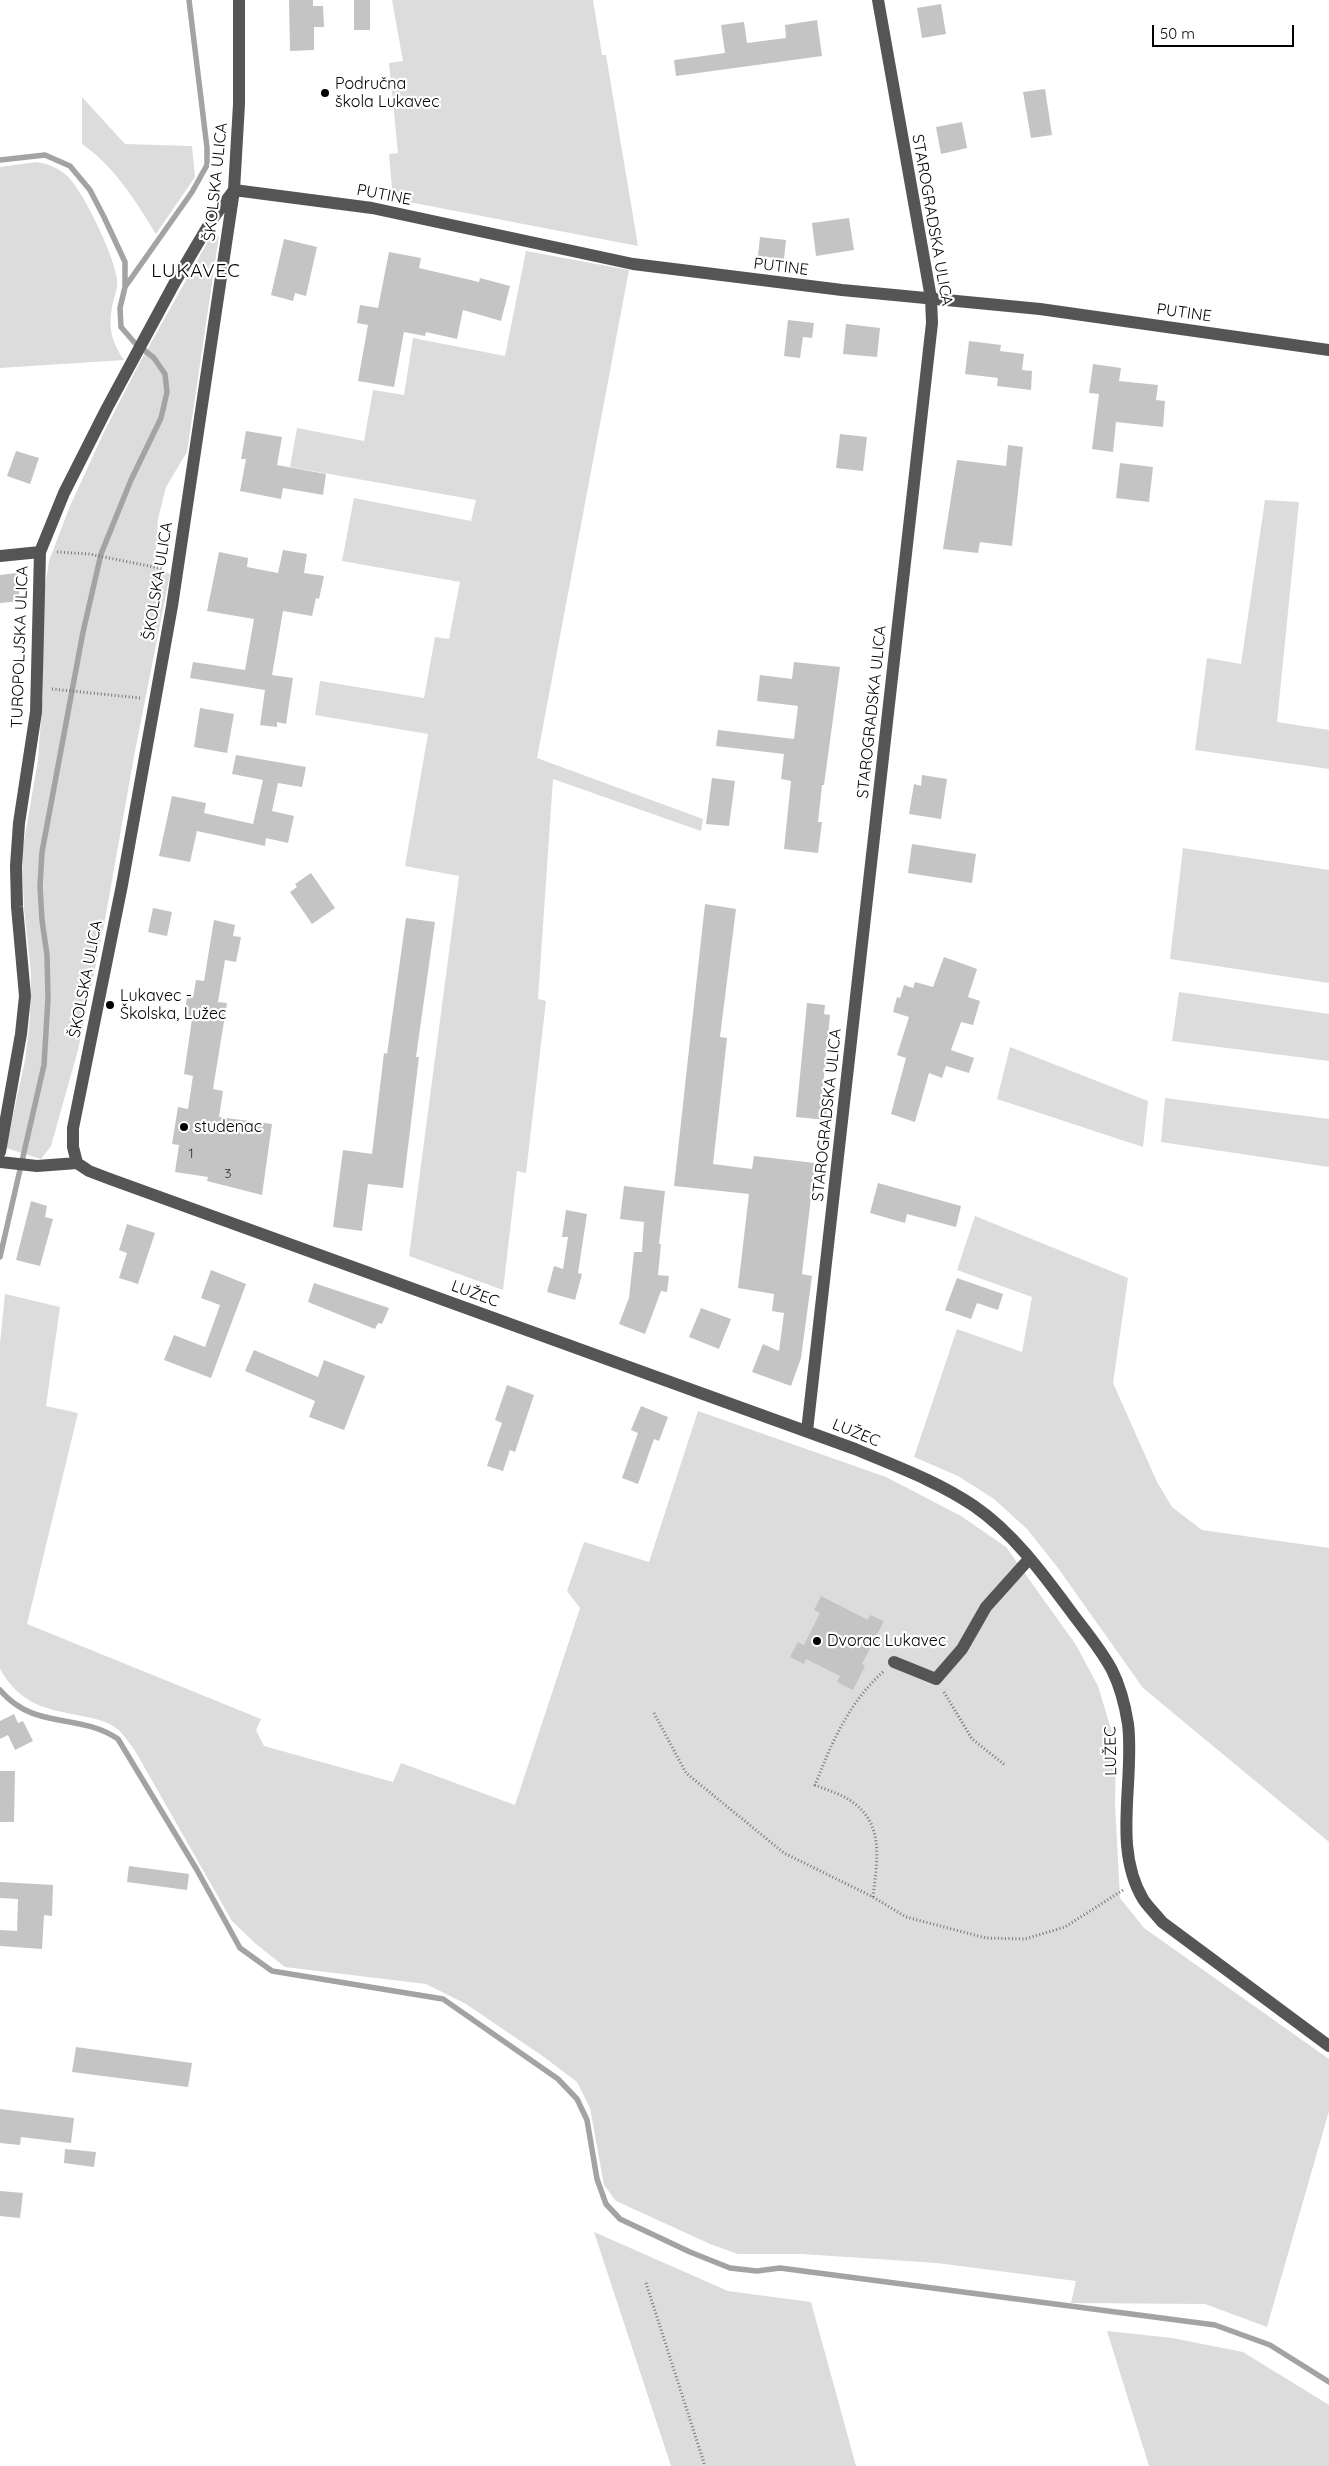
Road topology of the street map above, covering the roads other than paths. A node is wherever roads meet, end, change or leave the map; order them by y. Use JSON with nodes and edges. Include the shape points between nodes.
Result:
{"nodes":[{"id":1,"x":239,"y":0,"type":"edge"},
{"id":2,"x":878,"y":0,"type":"edge"},
{"id":3,"x":234,"y":190,"type":"junction"},
{"id":4,"x":931,"y":298,"type":"junction"},
{"id":5,"x":1329,"y":350,"type":"edge"},
{"id":6,"x":40,"y":552,"type":"junction"},
{"id":7,"x":0,"y":556,"type":"edge"},
{"id":8,"x":0,"y":1152,"type":"edge"},
{"id":9,"x":6,"y":1163,"type":"edge"},
{"id":10,"x":77,"y":1163,"type":"junction"},
{"id":11,"x":807,"y":1431,"type":"junction"},
{"id":12,"x":1029,"y":1559,"type":"junction"},
{"id":13,"x":894,"y":1662,"type":"road end"},
{"id":14,"x":1329,"y":2046,"type":"edge"}],
"edges":[{"from":1,"to":3,"type":"street","name":"ŠKOLSKA ULICA","via":[[239,104]]},
{"from":2,"to":4,"type":"street","name":"STAROGRADSKA ULICA"},
{"from":3,"to":4,"type":"street","name":"PUTINE","via":[[372,208],[633,264]]},
{"from":3,"to":6,"type":"street","name":"TUROPOLJSKA ULICA","via":[[211,221],[175,282],[107,408],[64,493]]},
{"from":3,"to":10,"type":"street","name":"ŠKOLSKA ULICA","via":[[177,572],[122,885],[73,1128]]},
{"from":4,"to":5,"type":"street","name":"PUTINE"},
{"from":4,"to":11,"type":"street","name":"STAROGRADSKA ULICA","via":[[932,323]]},
{"from":6,"to":7,"type":"street"},
{"from":6,"to":8,"type":"street","name":"TUROPOLJSKA ULICA","via":[[36,712],[19,823],[16,866],[25,996]]},
{"from":9,"to":10,"type":"street","via":[[37,1166]]},
{"from":10,"to":11,"type":"street","name":"LUŽEC","via":[[96,1174]]},
{"from":11,"to":12,"type":"street","name":"LUŽEC","via":[[948,1490],[995,1523]]},
{"from":12,"to":13,"type":"street","via":[[986,1606],[962,1649],[936,1679]]},
{"from":12,"to":14,"type":"street","name":"LUŽEC","via":[[1096,1645],[1112,1669],[1122,1694],[1128,1725],[1128,1851],[1143,1898],[1162,1922]]}]}
